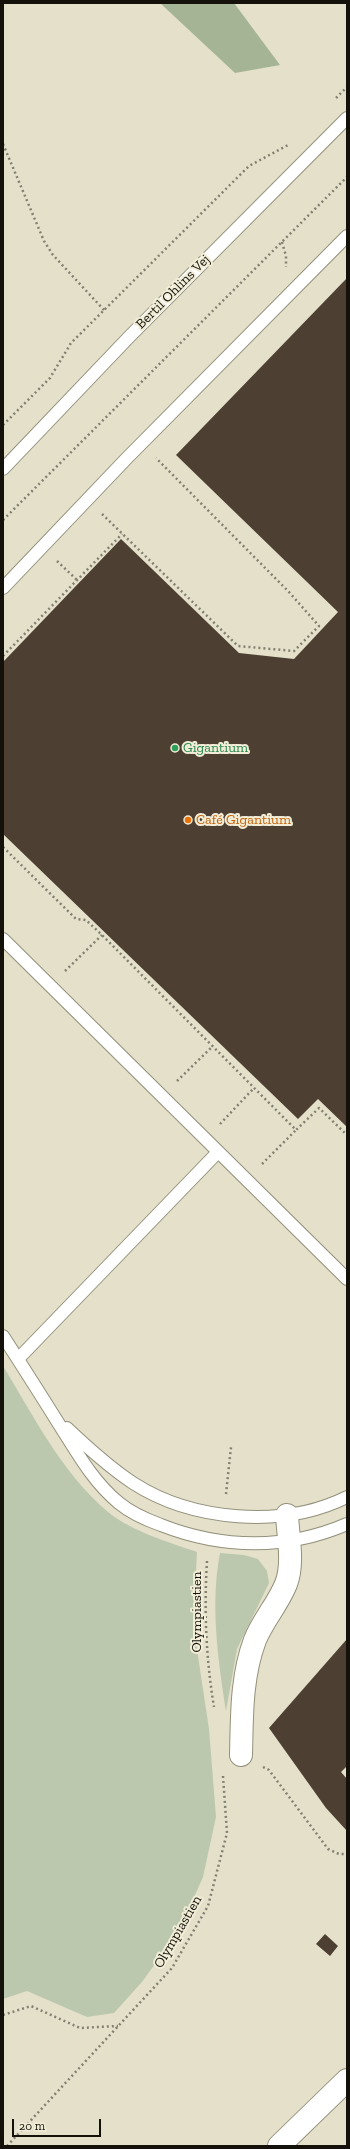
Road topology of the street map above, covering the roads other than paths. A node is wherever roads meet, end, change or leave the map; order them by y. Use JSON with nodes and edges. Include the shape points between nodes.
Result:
{"nodes":[{"id":1,"x":347,"y":118,"type":"edge"},
{"id":2,"x":347,"y":236,"type":"edge"},
{"id":3,"x":3,"y":469,"type":"edge"},
{"id":4,"x":3,"y":588,"type":"edge"},
{"id":5,"x":6,"y":947,"type":"edge"},
{"id":6,"x":218,"y":1152,"type":"junction"},
{"id":7,"x":347,"y":1279,"type":"edge"},
{"id":8,"x":3,"y":1336,"type":"edge"},
{"id":9,"x":18,"y":1360,"type":"junction"},
{"id":10,"x":55,"y":1418,"type":"junction"},
{"id":11,"x":347,"y":1497,"type":"edge"},
{"id":12,"x":288,"y":1514,"type":"junction"},
{"id":13,"x":347,"y":1524,"type":"edge"},
{"id":14,"x":288,"y":1542,"type":"junction"},
{"id":15,"x":241,"y":1755,"type":"road end"},
{"id":16,"x":347,"y":2080,"type":"edge"},
{"id":17,"x":280,"y":2146,"type":"edge"}],
"edges":[{"from":1,"to":3,"type":"lane","name":"Bertil Ohlins Vej","via":[[129,336]]},
{"from":2,"to":4,"type":"lane"},
{"from":5,"to":6,"type":"lane"},
{"from":6,"to":7,"type":"lane"},
{"from":6,"to":9,"type":"lane"},
{"from":8,"to":9,"type":"lane"},
{"from":9,"to":10,"type":"lane"},
{"from":10,"to":12,"type":"lane","via":[[102,1460],[133,1483],[158,1496],[183,1506],[213,1512],[249,1516]]},
{"from":10,"to":14,"type":"lane","via":[[89,1472],[119,1503],[145,1519],[209,1540],[248,1544]]},
{"from":11,"to":12,"type":"lane"},
{"from":12,"to":14,"type":"street"},
{"from":13,"to":14,"type":"lane","via":[[323,1534]]},
{"from":14,"to":15,"type":"street","via":[[289,1572],[286,1584],[255,1640],[248,1665],[242,1712]]},
{"from":16,"to":17,"type":"street"}]}
